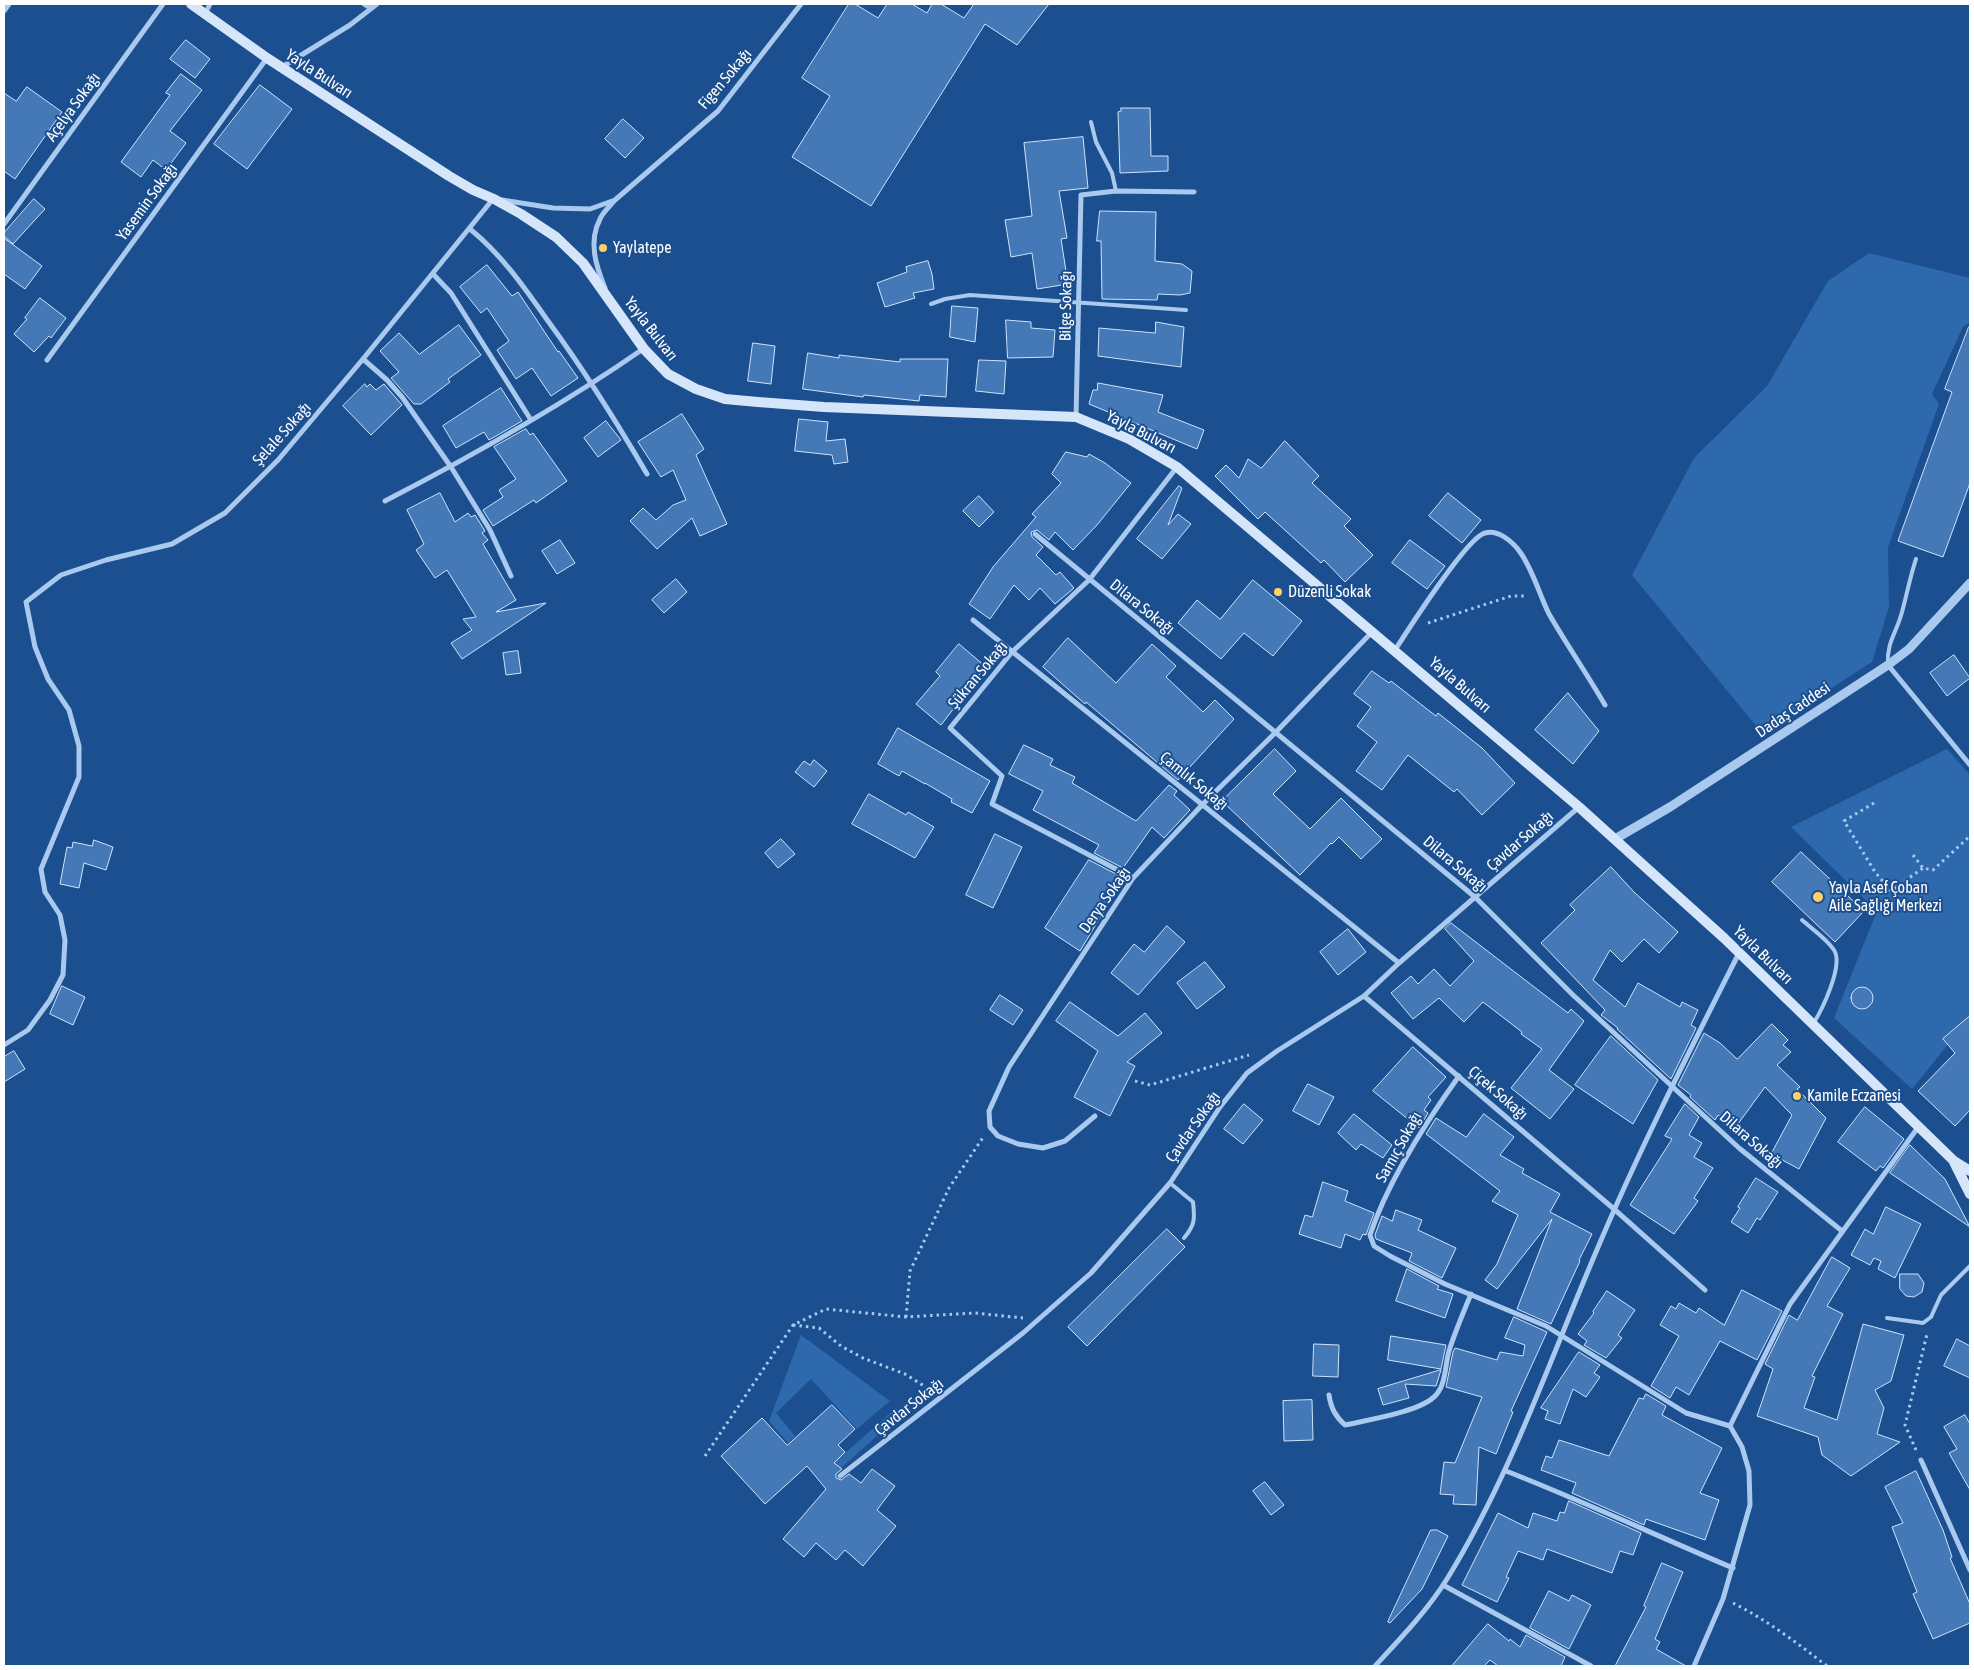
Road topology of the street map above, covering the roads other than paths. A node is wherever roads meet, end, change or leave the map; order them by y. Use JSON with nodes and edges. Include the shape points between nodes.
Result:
{"nodes":[{"id":1,"x":9,"y":4,"type":"edge"},
{"id":2,"x":163,"y":4,"type":"edge"},
{"id":3,"x":191,"y":4,"type":"edge"},
{"id":4,"x":210,"y":4,"type":"edge"},
{"id":5,"x":364,"y":4,"type":"edge"},
{"id":6,"x":377,"y":4,"type":"edge"},
{"id":7,"x":801,"y":4,"type":"edge"},
{"id":8,"x":371,"y":8,"type":"junction"},
{"id":9,"x":4,"y":11,"type":"edge"},
{"id":10,"x":205,"y":14,"type":"junction"},
{"id":11,"x":267,"y":58,"type":"junction"},
{"id":12,"x":282,"y":67,"type":"junction"},
{"id":13,"x":1091,"y":122,"type":"dead end"},
{"id":14,"x":1116,"y":191,"type":"junction"},
{"id":15,"x":1194,"y":192,"type":"dead end"},
{"id":16,"x":494,"y":199,"type":"junction"},
{"id":17,"x":614,"y":200,"type":"junction"},
{"id":18,"x":4,"y":224,"type":"edge"},
{"id":19,"x":470,"y":229,"type":"junction"},
{"id":20,"x":433,"y":274,"type":"junction"},
{"id":21,"x":611,"y":302,"type":"junction"},
{"id":22,"x":931,"y":304,"type":"dead end"},
{"id":23,"x":1078,"y":304,"type":"junction"},
{"id":24,"x":1186,"y":310,"type":"dead end"},
{"id":25,"x":644,"y":349,"type":"junction"},
{"id":26,"x":363,"y":359,"type":"junction"},
{"id":27,"x":47,"y":360,"type":"dead end"},
{"id":28,"x":593,"y":384,"type":"junction"},
{"id":29,"x":1076,"y":417,"type":"junction"},
{"id":30,"x":531,"y":420,"type":"junction"},
{"id":31,"x":451,"y":467,"type":"junction"},
{"id":32,"x":1177,"y":467,"type":"junction"},
{"id":33,"x":647,"y":474,"type":"dead end"},
{"id":34,"x":385,"y":501,"type":"dead end"},
{"id":35,"x":1035,"y":534,"type":"dead end"},
{"id":36,"x":1916,"y":559,"type":"dead end"},
{"id":37,"x":511,"y":576,"type":"dead end"},
{"id":38,"x":1089,"y":580,"type":"junction"},
{"id":39,"x":1970,"y":583,"type":"edge"},
{"id":40,"x":973,"y":620,"type":"dead end"},
{"id":41,"x":1372,"y":631,"type":"junction"},
{"id":42,"x":1395,"y":650,"type":"junction"},
{"id":43,"x":1012,"y":652,"type":"junction"},
{"id":44,"x":1888,"y":665,"type":"junction"},
{"id":45,"x":1605,"y":705,"type":"dead end"},
{"id":46,"x":1276,"y":732,"type":"junction"},
{"id":47,"x":1970,"y":765,"type":"edge"},
{"id":48,"x":1203,"y":804,"type":"junction"},
{"id":49,"x":1579,"y":807,"type":"junction"},
{"id":50,"x":1615,"y":839,"type":"junction"},
{"id":51,"x":1134,"y":878,"type":"junction"},
{"id":52,"x":1475,"y":897,"type":"junction"},
{"id":53,"x":1802,"y":920,"type":"dead end"},
{"id":54,"x":1739,"y":953,"type":"junction"},
{"id":55,"x":1399,"y":963,"type":"junction"},
{"id":56,"x":1364,"y":996,"type":"junction"},
{"id":57,"x":1813,"y":1024,"type":"junction"},
{"id":58,"x":4,"y":1045,"type":"edge"},
{"id":59,"x":1459,"y":1076,"type":"junction"},
{"id":60,"x":1672,"y":1086,"type":"junction"},
{"id":61,"x":1095,"y":1116,"type":"dead end"},
{"id":62,"x":1919,"y":1126,"type":"junction"},
{"id":63,"x":1954,"y":1161,"type":"junction"},
{"id":64,"x":1970,"y":1171,"type":"edge"},
{"id":65,"x":1170,"y":1183,"type":"junction"},
{"id":66,"x":1970,"y":1194,"type":"edge"},
{"id":67,"x":1614,"y":1209,"type":"junction"},
{"id":68,"x":1842,"y":1231,"type":"junction"},
{"id":69,"x":1184,"y":1238,"type":"dead end"},
{"id":70,"x":1970,"y":1266,"type":"edge"},
{"id":71,"x":1706,"y":1290,"type":"dead end"},
{"id":72,"x":1471,"y":1294,"type":"junction"},
{"id":73,"x":1887,"y":1318,"type":"dead end"},
{"id":74,"x":1560,"y":1336,"type":"junction"},
{"id":75,"x":1329,"y":1395,"type":"dead end"},
{"id":76,"x":1730,"y":1426,"type":"junction"},
{"id":77,"x":1921,"y":1460,"type":"dead end"},
{"id":78,"x":1506,"y":1471,"type":"junction"},
{"id":79,"x":840,"y":1476,"type":"dead end"},
{"id":80,"x":1734,"y":1568,"type":"junction"},
{"id":81,"x":1970,"y":1570,"type":"edge"},
{"id":82,"x":1443,"y":1585,"type":"junction"},
{"id":83,"x":1374,"y":1666,"type":"edge"},
{"id":84,"x":1591,"y":1666,"type":"edge"},
{"id":85,"x":1694,"y":1666,"type":"edge"}],
"edges":[{"from":1,"to":9,"type":"street"},
{"from":2,"to":18,"type":"street","name":"Açelya Sokağı"},
{"from":3,"to":10,"type":"main road","name":"Yayla Bulvarı"},
{"from":4,"to":10,"type":"street"},
{"from":5,"to":8,"type":"street"},
{"from":6,"to":8,"type":"street"},
{"from":7,"to":17,"type":"street","name":"Figen Sokağı","via":[[718,111]]},
{"from":8,"to":12,"type":"street","via":[[350,25]]},
{"from":10,"to":11,"type":"main road","name":"Yayla Bulvarı"},
{"from":11,"to":12,"type":"main road","name":"Yayla Bulvarı"},
{"from":11,"to":27,"type":"street","name":"Yasemin Sokağı"},
{"from":12,"to":16,"type":"main road","name":"Yayla Bulvarı","via":[[459,182]]},
{"from":13,"to":14,"type":"lane"},
{"from":14,"to":15,"type":"street"},
{"from":14,"to":23,"type":"street","name":"Bilge Sokağı","via":[[1081,195]]},
{"from":16,"to":17,"type":"street","via":[[553,208],[590,208]]},
{"from":16,"to":19,"type":"street","name":"Şelale Sokağı"},
{"from":16,"to":21,"type":"main road","name":"Yayla Bulvarı","via":[[556,237],[583,262]]},
{"from":17,"to":21,"type":"street","via":[[600,218],[594,235],[596,267]]},
{"from":19,"to":20,"type":"street","name":"Şelale Sokağı"},
{"from":19,"to":28,"type":"street","via":[[516,276]]},
{"from":20,"to":26,"type":"street","name":"Şelale Sokağı"},
{"from":20,"to":30,"type":"street","via":[[451,293]]},
{"from":21,"to":25,"type":"main road","name":"Yayla Bulvarı"},
{"from":22,"to":23,"type":"lane","via":[[970,295]]},
{"from":23,"to":24,"type":"lane"},
{"from":23,"to":29,"type":"street","name":"Bilge Sokağı"},
{"from":25,"to":28,"type":"street"},
{"from":25,"to":29,"type":"main road","name":"Yayla Bulvarı","via":[[668,374],[725,399],[824,407]]},
{"from":26,"to":31,"type":"street","via":[[397,391]]},
{"from":26,"to":58,"type":"street","name":"Şelale Sokağı","via":[[278,460],[225,513],[172,544],[61,575],[26,602],[34,647],[48,679],[69,710],[79,746],[79,777],[41,869],[45,892],[60,915],[65,940],[63,975],[28,1030]]},
{"from":28,"to":30,"type":"street"},
{"from":28,"to":33,"type":"street"},
{"from":29,"to":32,"type":"main road","name":"Yayla Bulvarı","via":[[1129,439]]},
{"from":30,"to":31,"type":"street"},
{"from":31,"to":34,"type":"street"},
{"from":31,"to":37,"type":"street","via":[[490,530]]},
{"from":32,"to":38,"type":"street","name":"Şükran Sokağı"},
{"from":32,"to":41,"type":"main road","name":"Yayla Bulvarı"},
{"from":35,"to":38,"type":"street","name":"Dilara Sokağı"},
{"from":36,"to":44,"type":"lane","via":[[1902,614],[1887,652]]},
{"from":38,"to":43,"type":"street","name":"Şükran Sokağı"},
{"from":38,"to":46,"type":"street","name":"Dilara Sokağı"},
{"from":39,"to":44,"type":"street","name":"Dadaş Caddesi","via":[[1908,649]]},
{"from":40,"to":43,"type":"street","name":"Çamlık Sokağı"},
{"from":41,"to":42,"type":"main road","name":"Yayla Bulvarı"},
{"from":41,"to":46,"type":"street","name":"Derya Sokağı"},
{"from":42,"to":45,"type":"street","via":[[1475,539],[1484,533],[1504,537],[1520,552],[1549,613]]},
{"from":42,"to":49,"type":"main road","name":"Yayla Bulvarı"},
{"from":43,"to":48,"type":"street","name":"Çamlık Sokağı"},
{"from":43,"to":51,"type":"street","name":"Şükran Sokağı","via":[[950,728],[1002,776],[992,804]]},
{"from":44,"to":47,"type":"street"},
{"from":44,"to":50,"type":"street","name":"Dadaş Caddesi","via":[[1670,807]]},
{"from":46,"to":48,"type":"street","name":"Derya Sokağı"},
{"from":46,"to":52,"type":"street","name":"Dilara Sokağı"},
{"from":48,"to":51,"type":"street","name":"Derya Sokağı"},
{"from":48,"to":55,"type":"street","name":"Çamlık Sokağı"},
{"from":49,"to":50,"type":"main road","name":"Yayla Bulvarı"},
{"from":49,"to":52,"type":"street","name":"Çavdar Sokağı"},
{"from":50,"to":54,"type":"main road","name":"Yayla Bulvarı"},
{"from":51,"to":61,"type":"street","name":"Derya Sokağı","via":[[1009,1067],[989,1111],[990,1127],[998,1136],[1018,1144],[1043,1148],[1065,1141]]},
{"from":52,"to":55,"type":"street","name":"Çavdar Sokağı"},
{"from":52,"to":60,"type":"street","name":"Dilara Sokağı","via":[[1572,995]]},
{"from":53,"to":57,"type":"lane","via":[[1834,949],[1837,956],[1830,992]]},
{"from":54,"to":57,"type":"main road","name":"Yayla Bulvarı"},
{"from":54,"to":60,"type":"street"},
{"from":55,"to":56,"type":"street","name":"Çavdar Sokağı"},
{"from":56,"to":59,"type":"street","name":"Çiçek Sokağı"},
{"from":56,"to":65,"type":"street","name":"Çavdar Sokağı","via":[[1247,1073],[1220,1107]]},
{"from":57,"to":62,"type":"main road","name":"Yayla Bulvarı"},
{"from":59,"to":67,"type":"street","name":"Çiçek Sokağı"},
{"from":59,"to":72,"type":"street","name":"Sarnıç Sokağı","via":[[1396,1176],[1370,1235],[1374,1246],[1390,1256]]},
{"from":60,"to":67,"type":"street"},
{"from":60,"to":68,"type":"street","name":"Dilara Sokağı","via":[[1739,1148]]},
{"from":62,"to":63,"type":"main road","name":"Yayla Bulvarı"},
{"from":62,"to":68,"type":"street"},
{"from":63,"to":64,"type":"main road","name":"Yayla Bulvarı"},
{"from":63,"to":66,"type":"main road","name":"Yayla Bulvarı"},
{"from":65,"to":69,"type":"lane","via":[[1193,1202],[1193,1228]]},
{"from":65,"to":79,"type":"street","name":"Çavdar Sokağı","via":[[1091,1273],[942,1397]]},
{"from":67,"to":71,"type":"street","name":"Çiçek Sokağı"},
{"from":67,"to":74,"type":"street"},
{"from":68,"to":76,"type":"street","via":[[1790,1304]]},
{"from":70,"to":73,"type":"lane","via":[[1941,1295],[1931,1317],[1923,1323]]},
{"from":72,"to":74,"type":"street","via":[[1546,1326]]},
{"from":72,"to":75,"type":"street","via":[[1448,1354],[1440,1390],[1428,1401],[1394,1415],[1345,1424],[1332,1408]]},
{"from":74,"to":76,"type":"street","via":[[1686,1413]]},
{"from":74,"to":78,"type":"street"},
{"from":76,"to":80,"type":"street","via":[[1742,1447],[1749,1471],[1750,1505]]},
{"from":77,"to":81,"type":"street"},
{"from":78,"to":80,"type":"street"},
{"from":78,"to":82,"type":"street"},
{"from":80,"to":85,"type":"street"},
{"from":82,"to":83,"type":"street","via":[[1418,1620]]},
{"from":82,"to":84,"type":"street"}]}
